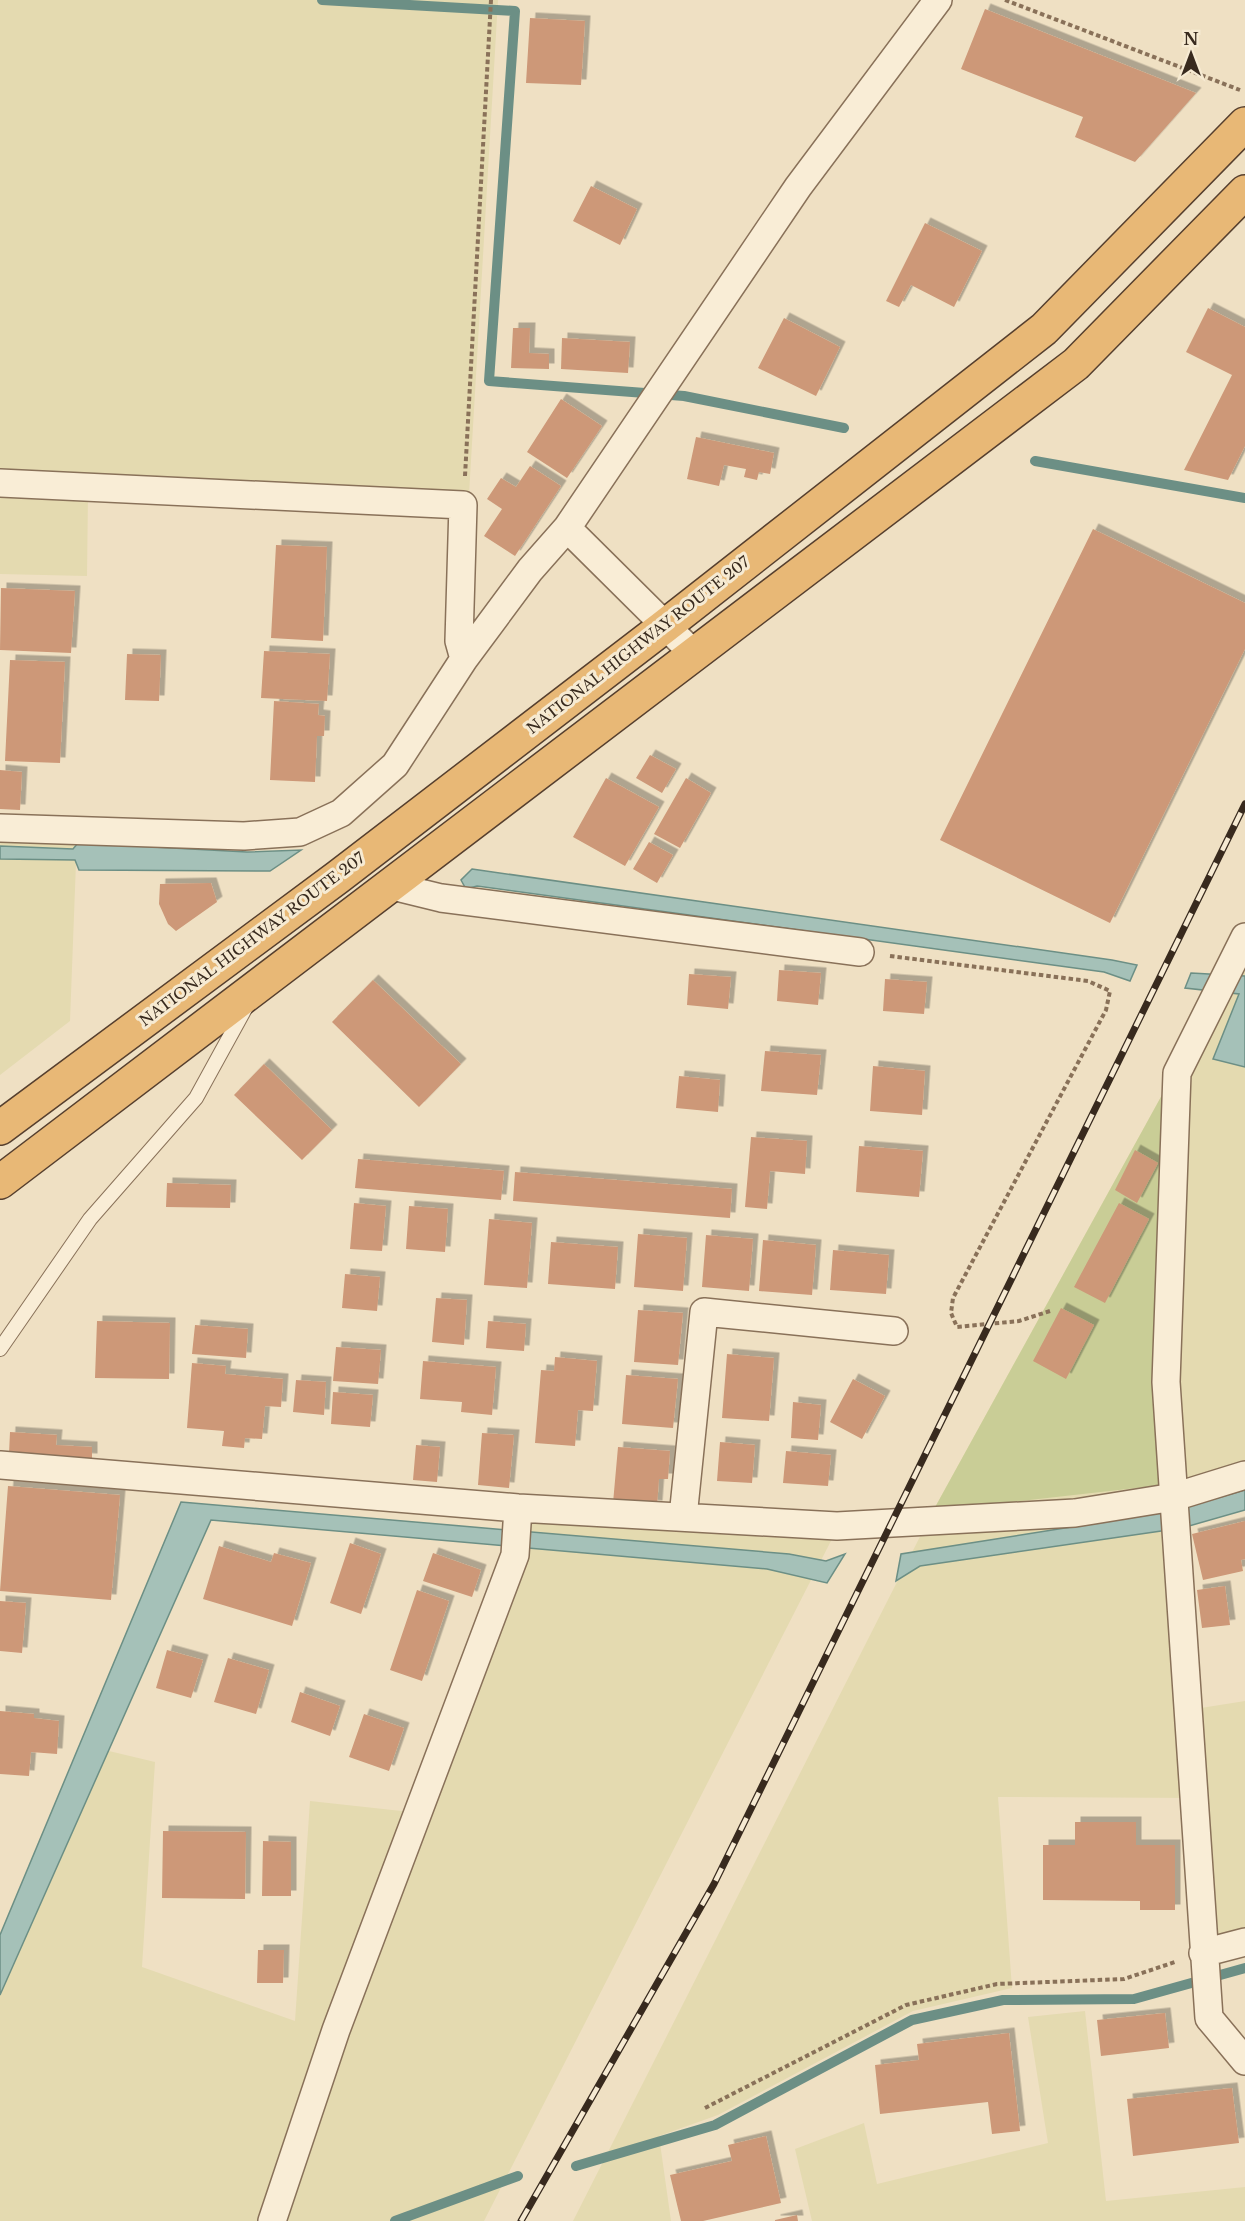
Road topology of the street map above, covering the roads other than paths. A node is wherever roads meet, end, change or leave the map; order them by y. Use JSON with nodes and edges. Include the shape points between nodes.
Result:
{"nodes":[{"id":1,"x":938,"y":0,"type":"edge"},
{"id":2,"x":1245,"y":124,"type":"edge"},
{"id":3,"x":1245,"y":192,"type":"edge"},
{"id":4,"x":0,"y":483,"type":"edge"},
{"id":5,"x":567,"y":528,"type":"junction"},
{"id":6,"x":665,"y":626,"type":"junction"},
{"id":7,"x":695,"y":655,"type":"junction"},
{"id":8,"x":464,"y":659,"type":"junction"},
{"id":9,"x":0,"y":828,"type":"edge"},
{"id":10,"x":392,"y":886,"type":"junction"},
{"id":11,"x":1245,"y":937,"type":"edge"},
{"id":12,"x":860,"y":952,"type":"road end"},
{"id":13,"x":255,"y":989,"type":"junction"},
{"id":14,"x":0,"y":1128,"type":"edge"},
{"id":15,"x":0,"y":1182,"type":"edge"},
{"id":16,"x":894,"y":1331,"type":"dead end"},
{"id":17,"x":0,"y":1349,"type":"edge"},
{"id":18,"x":0,"y":1465,"type":"edge"},
{"id":19,"x":1245,"y":1475,"type":"edge"},
{"id":20,"x":1174,"y":1497,"type":"junction"},
{"id":21,"x":517,"y":1515,"type":"junction"},
{"id":22,"x":683,"y":1517,"type":"junction"},
{"id":23,"x":1245,"y":1942,"type":"edge"},
{"id":24,"x":1203,"y":1960,"type":"junction"},
{"id":25,"x":1245,"y":2061,"type":"edge"},
{"id":26,"x":273,"y":2221,"type":"edge"}],
"edges":[{"from":1,"to":5,"type":"street","via":[[798,187]]},
{"from":2,"to":6,"type":"highway","name":"NATIONAL HIGHWAY ROUTE 207","via":[[1044,329]]},
{"from":3,"to":7,"type":"highway","via":[[1076,364]]},
{"from":4,"to":8,"type":"street","via":[[463,505],[459,641]]},
{"from":5,"to":6,"type":"street"},
{"from":5,"to":8,"type":"street","via":[[530,570]]},
{"from":6,"to":7,"type":"street"},
{"from":6,"to":14,"type":"highway","name":"NATIONAL HIGHWAY ROUTE 207","via":[[338,877]]},
{"from":7,"to":10,"type":"highway"},
{"from":8,"to":9,"type":"street","via":[[395,765],[341,813],[300,832],[244,836]]},
{"from":10,"to":12,"type":"street","via":[[441,898]]},
{"from":10,"to":13,"type":"highway"},
{"from":11,"to":20,"type":"street","via":[[1177,1073],[1166,1382]]},
{"from":13,"to":15,"type":"highway"},
{"from":13,"to":17,"type":"lane","via":[[196,1098],[90,1219]]},
{"from":16,"to":22,"type":"street","via":[[704,1312]]},
{"from":18,"to":21,"type":"street"},
{"from":19,"to":20,"type":"street"},
{"from":20,"to":22,"type":"street","via":[[1075,1513],[837,1526]]},
{"from":20,"to":24,"type":"street"},
{"from":21,"to":22,"type":"street"},
{"from":21,"to":26,"type":"street","via":[[515,1555],[336,2030]]},
{"from":23,"to":24,"type":"street"},
{"from":24,"to":25,"type":"street","via":[[1209,2018]]}]}
